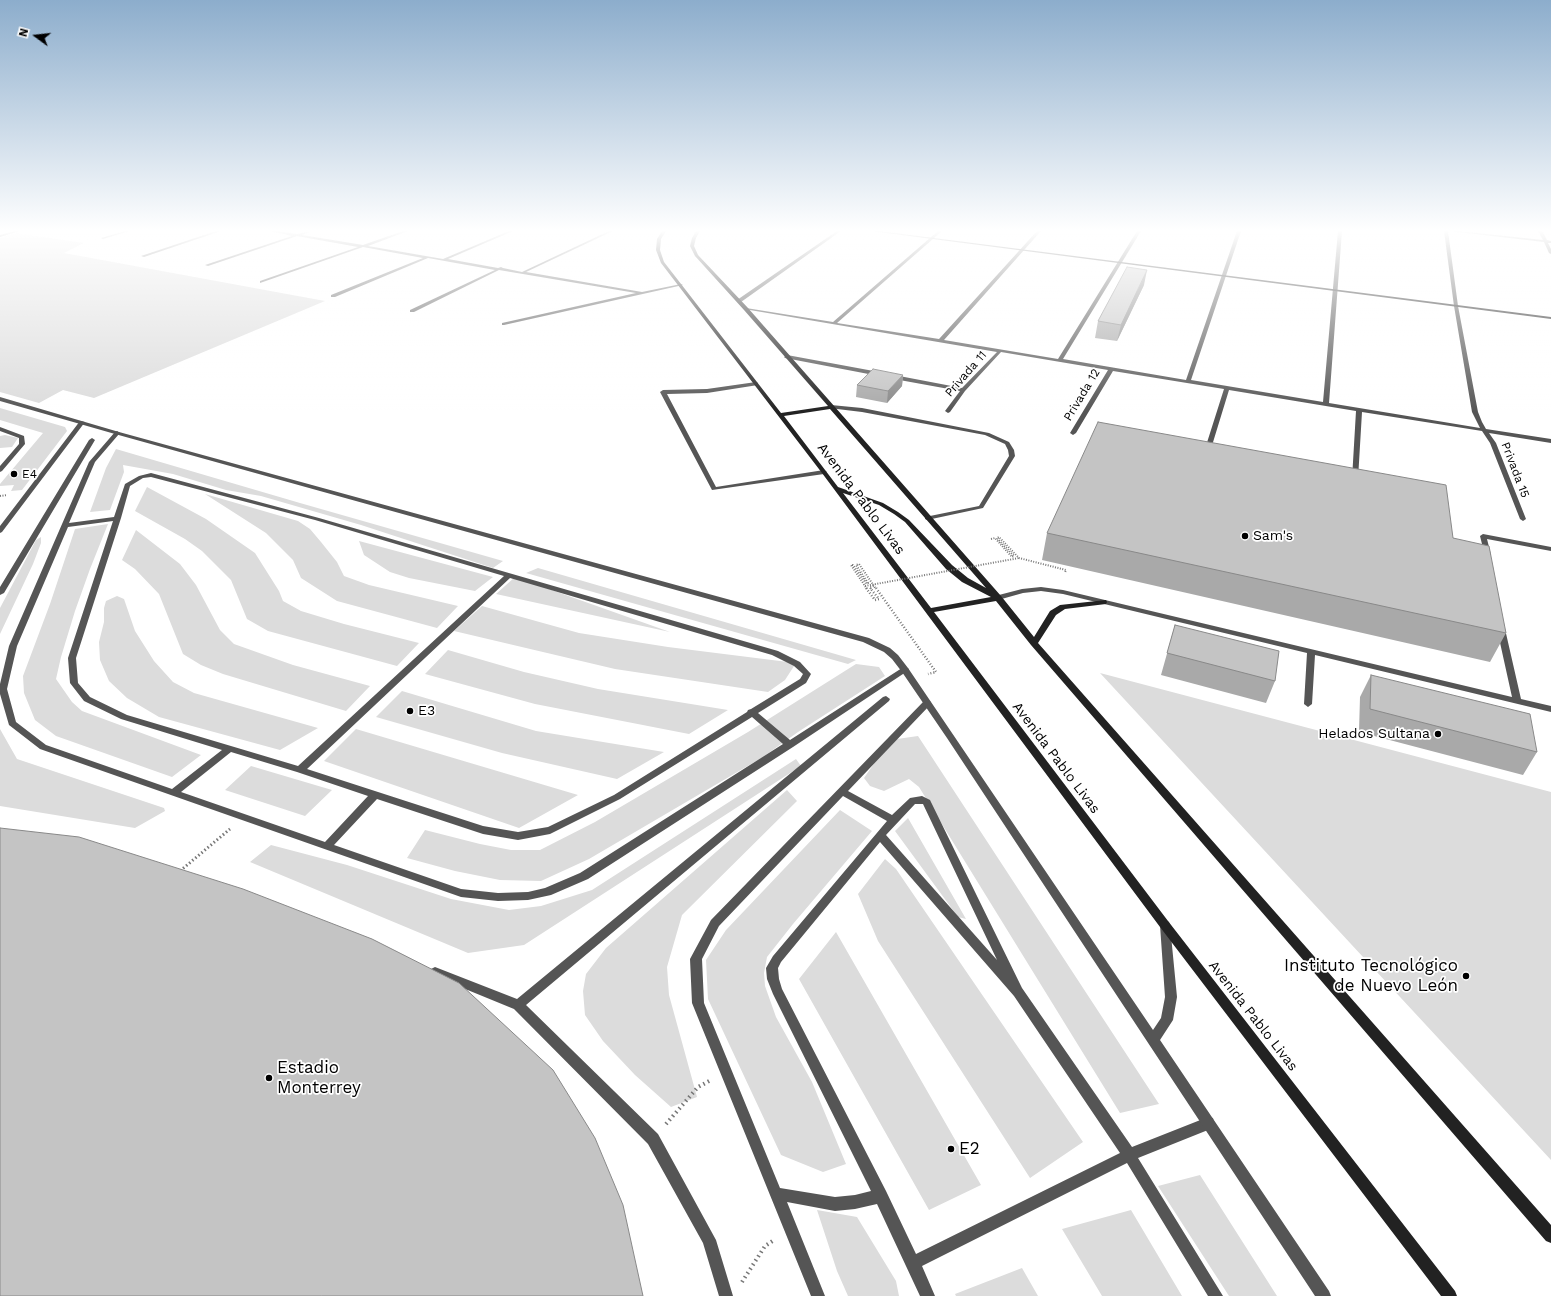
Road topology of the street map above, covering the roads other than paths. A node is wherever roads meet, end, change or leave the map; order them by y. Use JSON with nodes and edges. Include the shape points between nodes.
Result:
{"nodes":[{"id":1,"x":344,"y":291,"type":"edge"},
{"id":2,"x":451,"y":291,"type":"edge"},
{"id":3,"x":633,"y":291,"type":"edge"},
{"id":4,"x":649,"y":291,"type":"edge"},
{"id":5,"x":686,"y":291,"type":"edge"},
{"id":6,"x":730,"y":291,"type":"edge"},
{"id":7,"x":753,"y":291,"type":"edge"},
{"id":8,"x":870,"y":291,"type":"edge"},
{"id":9,"x":985,"y":291,"type":"edge"},
{"id":10,"x":1102,"y":291,"type":"edge"},
{"id":11,"x":1219,"y":291,"type":"edge"},
{"id":12,"x":1335,"y":291,"type":"edge"},
{"id":13,"x":1346,"y":291,"type":"edge"},
{"id":14,"x":1454,"y":291,"type":"edge"},
{"id":15,"x":642,"y":293,"type":"junction"},
{"id":16,"x":333,"y":296,"type":"dead end"},
{"id":17,"x":739,"y":301,"type":"junction"},
{"id":18,"x":1456,"y":306,"type":"junction"},
{"id":19,"x":746,"y":309,"type":"junction"},
{"id":20,"x":412,"y":310,"type":"dead end"},
{"id":21,"x":1551,"y":318,"type":"edge"},
{"id":22,"x":834,"y":323,"type":"junction"},
{"id":23,"x":504,"y":324,"type":"dead end"},
{"id":24,"x":940,"y":341,"type":"junction"},
{"id":25,"x":1000,"y":351,"type":"junction"},
{"id":26,"x":787,"y":357,"type":"junction"},
{"id":27,"x":1060,"y":360,"type":"junction"},
{"id":28,"x":1111,"y":369,"type":"junction"},
{"id":29,"x":1188,"y":381,"type":"junction"},
{"id":30,"x":756,"y":384,"type":"junction"},
{"id":31,"x":1227,"y":387,"type":"junction"},
{"id":32,"x":963,"y":390,"type":"junction"},
{"id":33,"x":0,"y":399,"type":"edge"},
{"id":34,"x":1326,"y":404,"type":"junction"},
{"id":35,"x":831,"y":407,"type":"junction"},
{"id":36,"x":1359,"y":409,"type":"junction"},
{"id":37,"x":948,"y":411,"type":"dead end"},
{"id":38,"x":779,"y":415,"type":"junction"},
{"id":39,"x":82,"y":422,"type":"junction"},
{"id":40,"x":0,"y":429,"type":"edge"},
{"id":41,"x":1485,"y":430,"type":"junction"},
{"id":42,"x":117,"y":433,"type":"junction"},
{"id":43,"x":1073,"y":433,"type":"dead end"},
{"id":44,"x":92,"y":440,"type":"dead end"},
{"id":45,"x":1551,"y":441,"type":"edge"},
{"id":46,"x":1206,"y":459,"type":"edge"},
{"id":47,"x":0,"y":470,"type":"edge"},
{"id":48,"x":824,"y":472,"type":"junction"},
{"id":49,"x":1355,"y":487,"type":"edge"},
{"id":50,"x":836,"y":488,"type":"junction"},
{"id":51,"x":118,"y":518,"type":"junction"},
{"id":52,"x":927,"y":518,"type":"junction"},
{"id":53,"x":1523,"y":519,"type":"dead end"},
{"id":54,"x":66,"y":525,"type":"junction"},
{"id":55,"x":0,"y":531,"type":"edge"},
{"id":56,"x":1551,"y":549,"type":"edge"},
{"id":57,"x":1489,"y":563,"type":"edge"},
{"id":58,"x":509,"y":575,"type":"junction"},
{"id":59,"x":0,"y":593,"type":"edge"},
{"id":60,"x":998,"y":598,"type":"junction"},
{"id":61,"x":1104,"y":602,"type":"junction"},
{"id":62,"x":928,"y":611,"type":"junction"},
{"id":63,"x":1499,"y":623,"type":"edge"},
{"id":64,"x":1034,"y":643,"type":"junction"},
{"id":65,"x":1311,"y":651,"type":"junction"},
{"id":66,"x":907,"y":674,"type":"junction"},
{"id":67,"x":886,"y":699,"type":"dead end"},
{"id":68,"x":1518,"y":701,"type":"junction"},
{"id":69,"x":927,"y":703,"type":"junction"},
{"id":70,"x":1308,"y":704,"type":"dead end"},
{"id":71,"x":1551,"y":709,"type":"edge"},
{"id":72,"x":751,"y":712,"type":"junction"},
{"id":73,"x":790,"y":745,"type":"junction"},
{"id":74,"x":229,"y":749,"type":"junction"},
{"id":75,"x":300,"y":770,"type":"junction"},
{"id":76,"x":842,"y":792,"type":"junction"},
{"id":77,"x":173,"y":793,"type":"junction"},
{"id":78,"x":374,"y":796,"type":"junction"},
{"id":79,"x":893,"y":820,"type":"junction"},
{"id":80,"x":881,"y":836,"type":"junction"},
{"id":81,"x":326,"y":846,"type":"junction"},
{"id":82,"x":1164,"y":924,"type":"junction"},
{"id":83,"x":423,"y":966,"type":"edge"},
{"id":84,"x":1018,"y":992,"type":"junction"},
{"id":85,"x":518,"y":1005,"type":"junction"},
{"id":86,"x":1153,"y":1041,"type":"junction"},
{"id":87,"x":1208,"y":1123,"type":"junction"},
{"id":88,"x":1129,"y":1155,"type":"junction"},
{"id":89,"x":777,"y":1194,"type":"junction"},
{"id":90,"x":882,"y":1196,"type":"junction"},
{"id":91,"x":1551,"y":1236,"type":"edge"},
{"id":92,"x":913,"y":1263,"type":"junction"},
{"id":93,"x":726,"y":1296,"type":"edge"},
{"id":94,"x":818,"y":1296,"type":"edge"},
{"id":95,"x":928,"y":1296,"type":"edge"},
{"id":96,"x":1216,"y":1296,"type":"edge"},
{"id":97,"x":1324,"y":1296,"type":"edge"},
{"id":98,"x":1450,"y":1296,"type":"edge"}],
"edges":[{"from":1,"to":16,"type":"street"},
{"from":2,"to":20,"type":"street"},
{"from":3,"to":15,"type":"street"},
{"from":4,"to":15,"type":"street"},
{"from":5,"to":30,"type":"main road","name":"Avenida Pablo Livas"},
{"from":6,"to":17,"type":"main road"},
{"from":7,"to":17,"type":"street"},
{"from":8,"to":22,"type":"street"},
{"from":9,"to":24,"type":"street"},
{"from":10,"to":27,"type":"street"},
{"from":11,"to":29,"type":"street"},
{"from":12,"to":34,"type":"street"},
{"from":13,"to":18,"type":"main road"},
{"from":14,"to":18,"type":"street","name":"Privada 15"},
{"from":15,"to":23,"type":"street"},
{"from":17,"to":19,"type":"main road"},
{"from":18,"to":21,"type":"main road"},
{"from":18,"to":41,"type":"street","name":"Privada 15","via":[[1475,412]]},
{"from":19,"to":22,"type":"street"},
{"from":19,"to":26,"type":"main road"},
{"from":22,"to":24,"type":"street"},
{"from":24,"to":25,"type":"street"},
{"from":25,"to":27,"type":"street"},
{"from":25,"to":32,"type":"street","name":"Privada 11"},
{"from":26,"to":32,"type":"street"},
{"from":26,"to":35,"type":"main road"},
{"from":27,"to":28,"type":"street"},
{"from":28,"to":29,"type":"street"},
{"from":28,"to":43,"type":"street","name":"Privada 12"},
{"from":29,"to":31,"type":"street"},
{"from":30,"to":38,"type":"main road","name":"Avenida Pablo Livas"},
{"from":30,"to":48,"type":"street","via":[[707,391],[663,392],[714,489]]},
{"from":31,"to":34,"type":"street"},
{"from":31,"to":46,"type":"street"},
{"from":32,"to":37,"type":"street","name":"Privada 11"},
{"from":33,"to":39,"type":"street"},
{"from":34,"to":36,"type":"street"},
{"from":35,"to":38,"type":"main road"},
{"from":35,"to":52,"type":"main road"},
{"from":35,"to":52,"type":"street","via":[[862,410],[987,434],[1007,443],[1012,456],[981,507]]},
{"from":36,"to":41,"type":"street"},
{"from":36,"to":49,"type":"street"},
{"from":38,"to":48,"type":"main road","name":"Avenida Pablo Livas"},
{"from":39,"to":42,"type":"street"},
{"from":39,"to":55,"type":"street"},
{"from":40,"to":47,"type":"street","via":[[22,438],[22,444]]},
{"from":41,"to":45,"type":"street"},
{"from":41,"to":53,"type":"street","name":"Privada 15","via":[[1493,443]]},
{"from":42,"to":54,"type":"street","via":[[92,462]]},
{"from":42,"to":66,"type":"street","via":[[866,640],[887,650]]},
{"from":44,"to":59,"type":"street"},
{"from":48,"to":50,"type":"main road","name":"Avenida Pablo Livas"},
{"from":50,"to":60,"type":"main road","via":[[881,504],[896,513],[907,521],[949,567],[978,588]]},
{"from":50,"to":62,"type":"main road","name":"Avenida Pablo Livas"},
{"from":51,"to":54,"type":"street"},
{"from":51,"to":58,"type":"street","via":[[127,485],[137,478],[151,475],[317,519]]},
{"from":51,"to":74,"type":"street","via":[[72,658],[74,683],[87,699],[124,717]]},
{"from":52,"to":60,"type":"main road"},
{"from":54,"to":77,"type":"street","via":[[13,646],[3,689],[12,723],[43,747]]},
{"from":56,"to":57,"type":"street","via":[[1483,536]]},
{"from":58,"to":72,"type":"street","via":[[775,653],[808,674],[803,681]]},
{"from":58,"to":75,"type":"street"},
{"from":60,"to":61,"type":"street","via":[[1041,589]]},
{"from":60,"to":62,"type":"main road"},
{"from":60,"to":64,"type":"main road"},
{"from":61,"to":64,"type":"main road","via":[[1063,607],[1053,613]]},
{"from":61,"to":65,"type":"street"},
{"from":62,"to":82,"type":"main road","name":"Avenida Pablo Livas"},
{"from":63,"to":68,"type":"street"},
{"from":64,"to":91,"type":"main road"},
{"from":65,"to":68,"type":"street"},
{"from":65,"to":70,"type":"street"},
{"from":66,"to":69,"type":"street"},
{"from":66,"to":73,"type":"street"},
{"from":67,"to":85,"type":"street"},
{"from":68,"to":71,"type":"street"},
{"from":69,"to":76,"type":"street"},
{"from":69,"to":86,"type":"street"},
{"from":72,"to":73,"type":"street"},
{"from":72,"to":78,"type":"street","via":[[617,797],[550,830],[518,836],[483,830]]},
{"from":73,"to":81,"type":"street","via":[[584,876],[547,892],[528,896],[498,897],[461,893]]},
{"from":74,"to":75,"type":"street"},
{"from":74,"to":77,"type":"street"},
{"from":75,"to":78,"type":"street"},
{"from":76,"to":79,"type":"street"},
{"from":76,"to":89,"type":"street","via":[[715,923],[696,959],[698,1003]]},
{"from":77,"to":81,"type":"street"},
{"from":78,"to":81,"type":"street"},
{"from":79,"to":80,"type":"street"},
{"from":79,"to":84,"type":"street","via":[[913,800],[927,802]]},
{"from":80,"to":84,"type":"street"},
{"from":80,"to":90,"type":"street","via":[[772,968],[777,990]]},
{"from":82,"to":86,"type":"street","via":[[1171,997],[1167,1020]]},
{"from":82,"to":98,"type":"main road","name":"Avenida Pablo Livas"},
{"from":83,"to":85,"type":"street"},
{"from":84,"to":88,"type":"street"},
{"from":85,"to":93,"type":"street","via":[[653,1139],[709,1240]]},
{"from":86,"to":87,"type":"street"},
{"from":87,"to":88,"type":"street"},
{"from":87,"to":97,"type":"street"},
{"from":88,"to":92,"type":"street"},
{"from":88,"to":96,"type":"street"},
{"from":89,"to":90,"type":"street","via":[[834,1204]]},
{"from":89,"to":94,"type":"street"},
{"from":90,"to":92,"type":"street"},
{"from":92,"to":95,"type":"street"}]}
